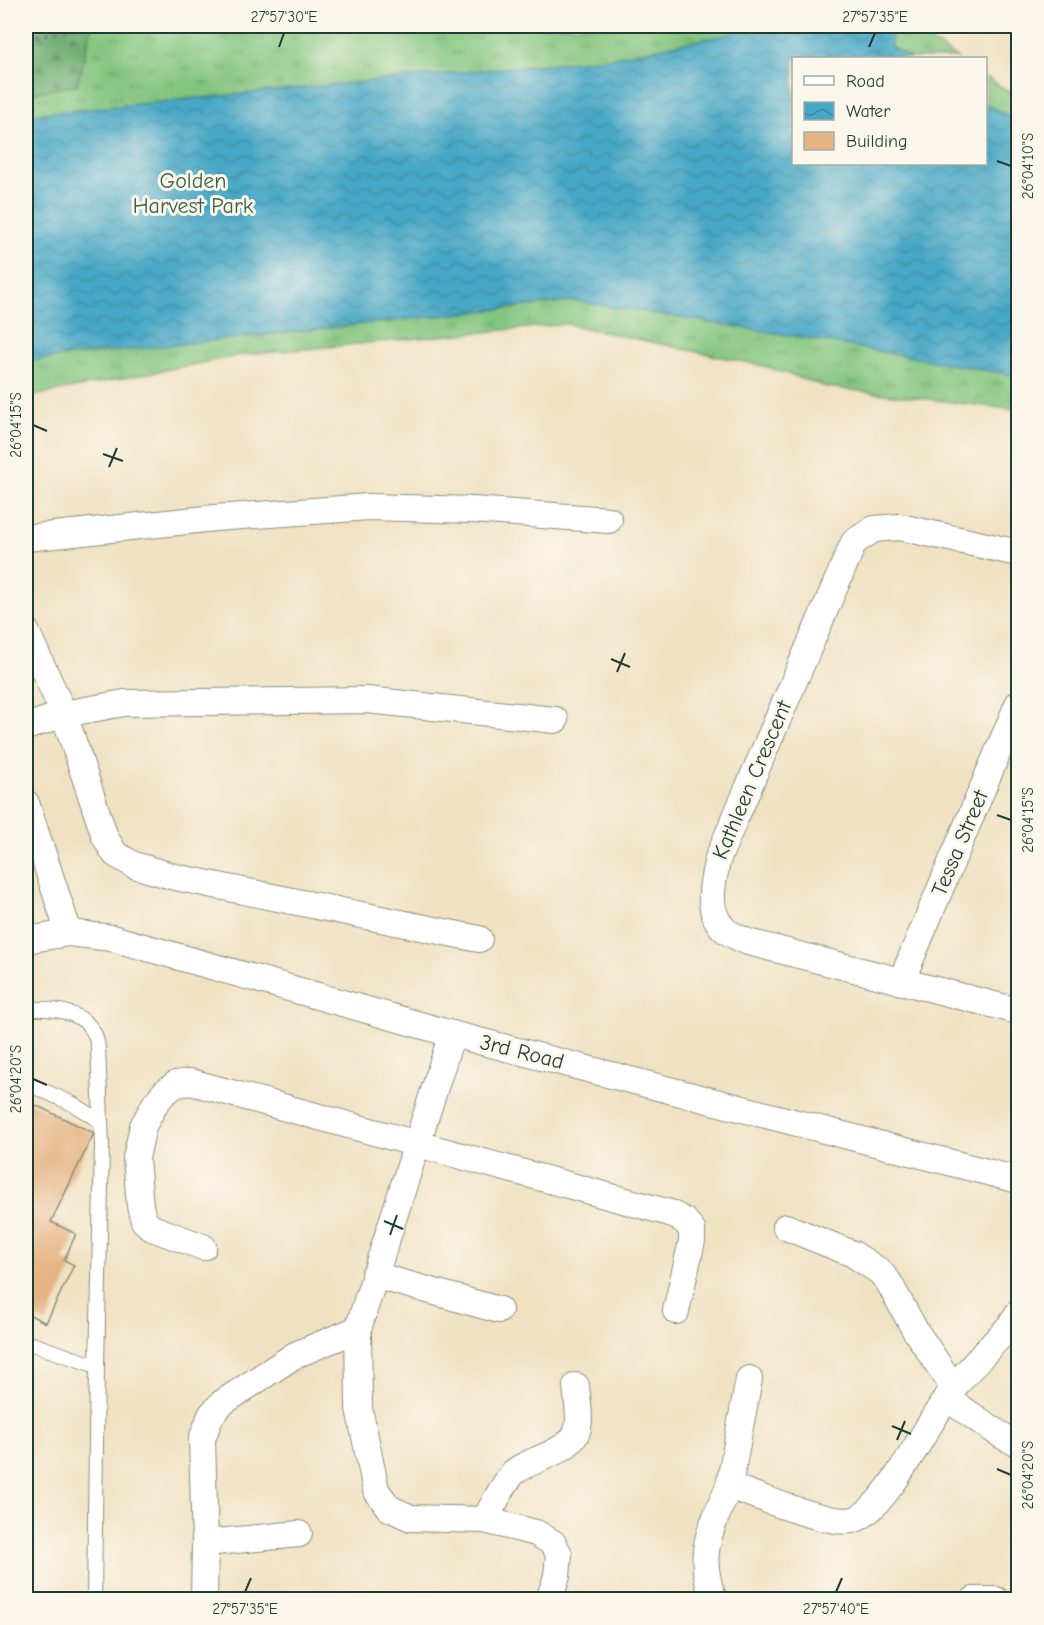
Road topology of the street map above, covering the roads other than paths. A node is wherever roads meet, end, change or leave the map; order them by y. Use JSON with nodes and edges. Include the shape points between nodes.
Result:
{"nodes":[{"id":1,"x":609,"y":520,"type":"dead end"},
{"id":2,"x":26,"y":538,"type":"edge"},
{"id":3,"x":1018,"y":553,"type":"edge"},
{"id":4,"x":26,"y":631,"type":"edge"},
{"id":5,"x":1018,"y":704,"type":"edge"},
{"id":6,"x":63,"y":714,"type":"junction"},
{"id":7,"x":555,"y":720,"type":"dead end"},
{"id":8,"x":26,"y":727,"type":"edge"},
{"id":9,"x":26,"y":803,"type":"edge"},
{"id":10,"x":69,"y":933,"type":"junction"},
{"id":11,"x":479,"y":939,"type":"dead end"},
{"id":12,"x":26,"y":940,"type":"edge"},
{"id":13,"x":901,"y":982,"type":"junction"},
{"id":14,"x":26,"y":1009,"type":"edge"},
{"id":15,"x":1018,"y":1011,"type":"edge"},
{"id":16,"x":452,"y":1034,"type":"junction"},
{"id":17,"x":26,"y":1083,"type":"edge"},
{"id":18,"x":100,"y":1121,"type":"junction"},
{"id":19,"x":417,"y":1144,"type":"junction"},
{"id":20,"x":1018,"y":1180,"type":"edge"},
{"id":21,"x":786,"y":1227,"type":"dead end"},
{"id":22,"x":203,"y":1247,"type":"dead end"},
{"id":23,"x":374,"y":1275,"type":"junction"},
{"id":24,"x":499,"y":1310,"type":"dead end"},
{"id":25,"x":675,"y":1311,"type":"dead end"},
{"id":26,"x":1018,"y":1313,"type":"edge"},
{"id":27,"x":358,"y":1329,"type":"junction"},
{"id":28,"x":26,"y":1342,"type":"edge"},
{"id":29,"x":97,"y":1366,"type":"junction"},
{"id":30,"x":748,"y":1379,"type":"dead end"},
{"id":31,"x":576,"y":1386,"type":"dead end"},
{"id":32,"x":950,"y":1393,"type":"junction"},
{"id":33,"x":1018,"y":1444,"type":"edge"},
{"id":34,"x":729,"y":1486,"type":"junction"},
{"id":35,"x":484,"y":1520,"type":"junction"},
{"id":36,"x":299,"y":1534,"type":"dead end"},
{"id":37,"x":206,"y":1543,"type":"junction"},
{"id":38,"x":94,"y":1599,"type":"edge"},
{"id":39,"x":204,"y":1599,"type":"edge"},
{"id":40,"x":549,"y":1599,"type":"edge"},
{"id":41,"x":714,"y":1599,"type":"edge"},
{"id":42,"x":974,"y":1599,"type":"edge"},
{"id":43,"x":996,"y":1599,"type":"edge"}],
"edges":[{"from":1,"to":2,"type":"street","via":[[369,507]]},
{"from":3,"to":13,"type":"street","name":"Kathleen Crescent","via":[[900,527],[874,529],[854,542],[718,858],[711,888],[712,905],[722,927],[733,935]]},
{"from":4,"to":6,"type":"street"},
{"from":5,"to":13,"type":"street","name":"Tessa Street"},
{"from":6,"to":7,"type":"street","via":[[124,703],[367,700]]},
{"from":6,"to":8,"type":"street"},
{"from":6,"to":11,"type":"street","via":[[105,837],[115,854],[134,865],[175,877]]},
{"from":9,"to":10,"type":"street"},
{"from":10,"to":12,"type":"street","name":"3rd Road"},
{"from":10,"to":16,"type":"street","name":"3rd Road","via":[[112,938]]},
{"from":13,"to":15,"type":"street","name":"Kathleen Crescent"},
{"from":14,"to":18,"type":"lane","via":[[69,1013],[94,1032]]},
{"from":16,"to":19,"type":"street"},
{"from":16,"to":20,"type":"street","name":"3rd Road"},
{"from":17,"to":18,"type":"lane","via":[[74,1104]]},
{"from":18,"to":29,"type":"lane"},
{"from":19,"to":22,"type":"street","via":[[190,1082],[176,1084],[155,1104],[143,1126],[136,1158],[141,1214],[152,1228]]},
{"from":19,"to":23,"type":"street"},
{"from":19,"to":25,"type":"street","via":[[670,1213],[685,1221],[692,1230],[692,1241]]},
{"from":21,"to":32,"type":"street","via":[[853,1254],[879,1271]]},
{"from":23,"to":24,"type":"street"},
{"from":23,"to":27,"type":"street"},
{"from":26,"to":32,"type":"street"},
{"from":27,"to":35,"type":"street","via":[[358,1408],[376,1490],[389,1508],[411,1518]]},
{"from":27,"to":37,"type":"street","via":[[294,1355],[212,1415],[202,1439]]},
{"from":28,"to":29,"type":"lane"},
{"from":29,"to":38,"type":"lane"},
{"from":30,"to":34,"type":"street"},
{"from":31,"to":35,"type":"street","via":[[580,1425],[576,1435],[556,1452],[513,1473]]},
{"from":32,"to":33,"type":"street","via":[[1001,1436]]},
{"from":32,"to":34,"type":"street","via":[[897,1475],[862,1516],[851,1520],[825,1518]]},
{"from":34,"to":41,"type":"street","via":[[704,1555],[706,1580]]},
{"from":35,"to":40,"type":"street","via":[[536,1533],[553,1543],[559,1554]]},
{"from":36,"to":37,"type":"street"},
{"from":37,"to":39,"type":"street"},
{"from":42,"to":43,"type":"street"}]}
